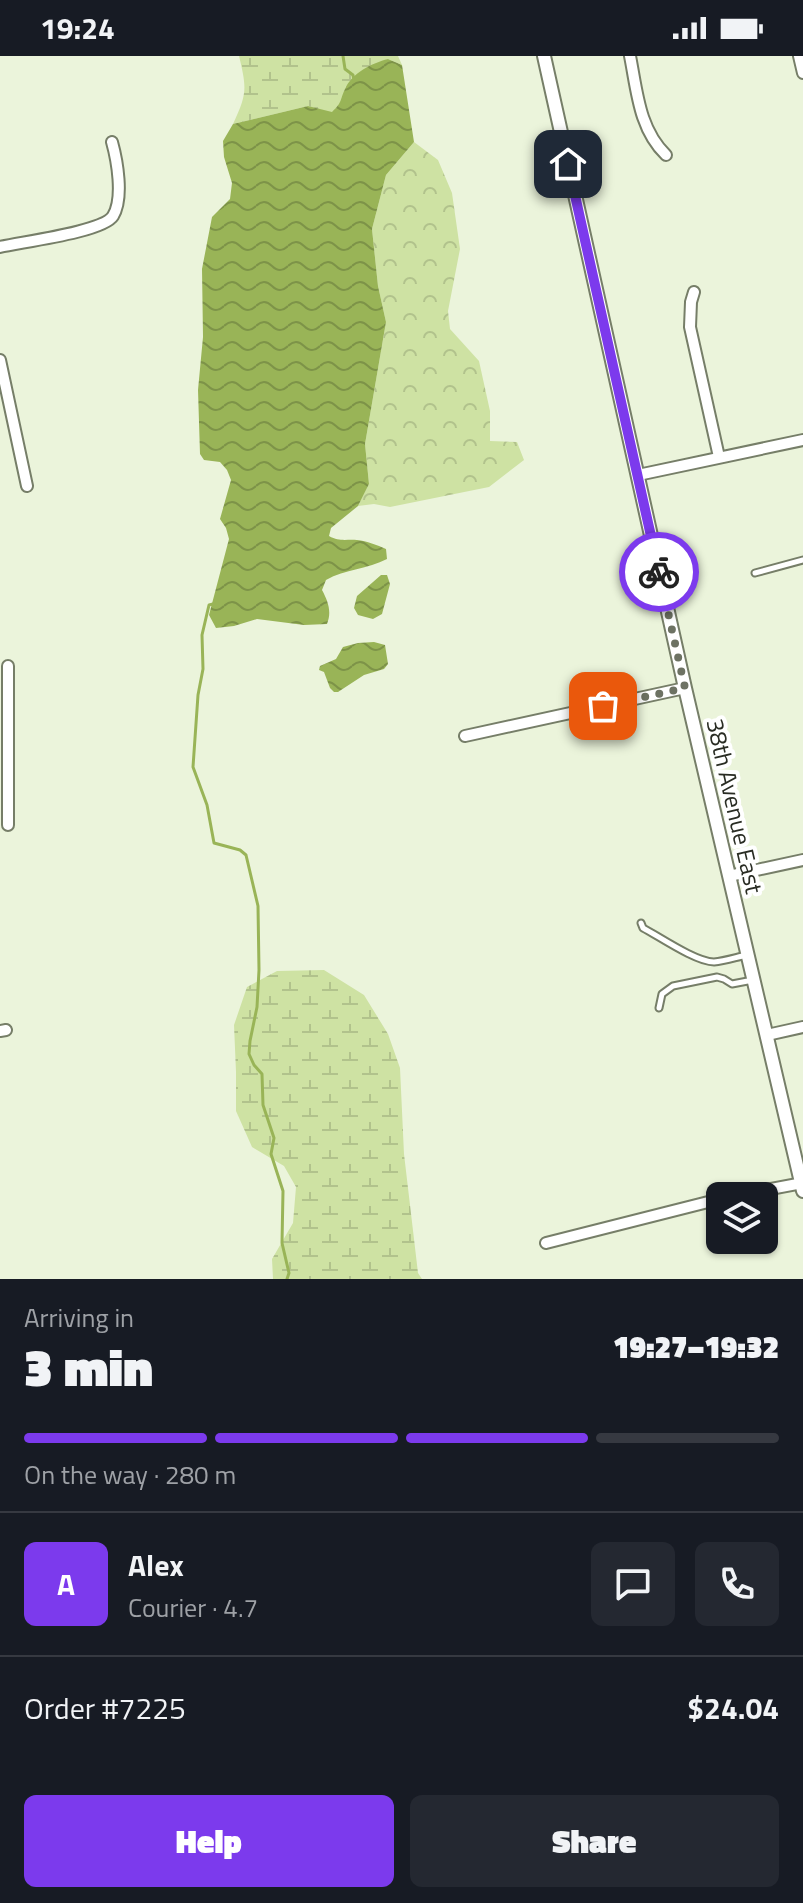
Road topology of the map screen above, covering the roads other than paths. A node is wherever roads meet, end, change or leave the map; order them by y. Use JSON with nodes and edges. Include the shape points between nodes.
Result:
{"nodes":[{"id":1,"x":544,"y":56,"type":"edge"},
{"id":2,"x":630,"y":56,"type":"edge"},
{"id":3,"x":799,"y":56,"type":"edge"},
{"id":4,"x":803,"y":73,"type":"edge"},
{"id":5,"x":112,"y":142,"type":"dead end"},
{"id":6,"x":666,"y":155,"type":"dead end"},
{"id":7,"x":0,"y":247,"type":"edge"},
{"id":8,"x":694,"y":292,"type":"dead end"},
{"id":9,"x":0,"y":360,"type":"edge"},
{"id":10,"x":803,"y":441,"type":"edge"},
{"id":11,"x":719,"y":457,"type":"junction"},
{"id":12,"x":638,"y":475,"type":"junction"},
{"id":13,"x":27,"y":486,"type":"dead end"},
{"id":14,"x":803,"y":560,"type":"edge"},
{"id":15,"x":755,"y":573,"type":"dead end"},
{"id":16,"x":8,"y":666,"type":"dead end"},
{"id":17,"x":685,"y":688,"type":"junction"},
{"id":18,"x":465,"y":736,"type":"dead end"},
{"id":19,"x":4,"y":738,"type":"edge"},
{"id":20,"x":8,"y":825,"type":"dead end"},
{"id":21,"x":803,"y":860,"type":"edge"},
{"id":22,"x":729,"y":876,"type":"junction"},
{"id":23,"x":641,"y":923,"type":"dead end"},
{"id":24,"x":748,"y":954,"type":"junction"},
{"id":25,"x":754,"y":980,"type":"junction"},
{"id":26,"x":659,"y":1008,"type":"dead end"},
{"id":27,"x":803,"y":1027,"type":"edge"},
{"id":28,"x":767,"y":1035,"type":"junction"},
{"id":29,"x":802,"y":1186,"type":"edge"},
{"id":30,"x":778,"y":1189,"type":"edge"},
{"id":31,"x":706,"y":1203,"type":"edge"},
{"id":32,"x":546,"y":1243,"type":"dead end"}],
"edges":[{"from":1,"to":12,"type":"street","name":"38th Avenue East"},
{"from":2,"to":6,"type":"street","via":[[644,123]]},
{"from":3,"to":4,"type":"street"},
{"from":5,"to":7,"type":"street","via":[[119,185],[114,215],[99,226]]},
{"from":8,"to":11,"type":"street","via":[[690,327]]},
{"from":9,"to":13,"type":"street"},
{"from":10,"to":11,"type":"street"},
{"from":11,"to":12,"type":"street"},
{"from":12,"to":17,"type":"street","name":"38th Avenue East"},
{"from":14,"to":15,"type":"lane"},
{"from":16,"to":19,"type":"street"},
{"from":17,"to":18,"type":"street"},
{"from":17,"to":22,"type":"street","name":"38th Avenue East"},
{"from":19,"to":20,"type":"street"},
{"from":21,"to":22,"type":"street"},
{"from":22,"to":24,"type":"street","name":"38th Avenue East"},
{"from":23,"to":24,"type":"lane","via":[[709,961]]},
{"from":24,"to":25,"type":"street","name":"38th Avenue East"},
{"from":25,"to":26,"type":"lane","via":[[732,984],[717,977],[673,986],[662,994]]},
{"from":25,"to":28,"type":"street","name":"38th Avenue East"},
{"from":27,"to":28,"type":"street"},
{"from":28,"to":29,"type":"street","name":"38th Avenue East"},
{"from":29,"to":30,"type":"street"},
{"from":31,"to":32,"type":"street"}]}
